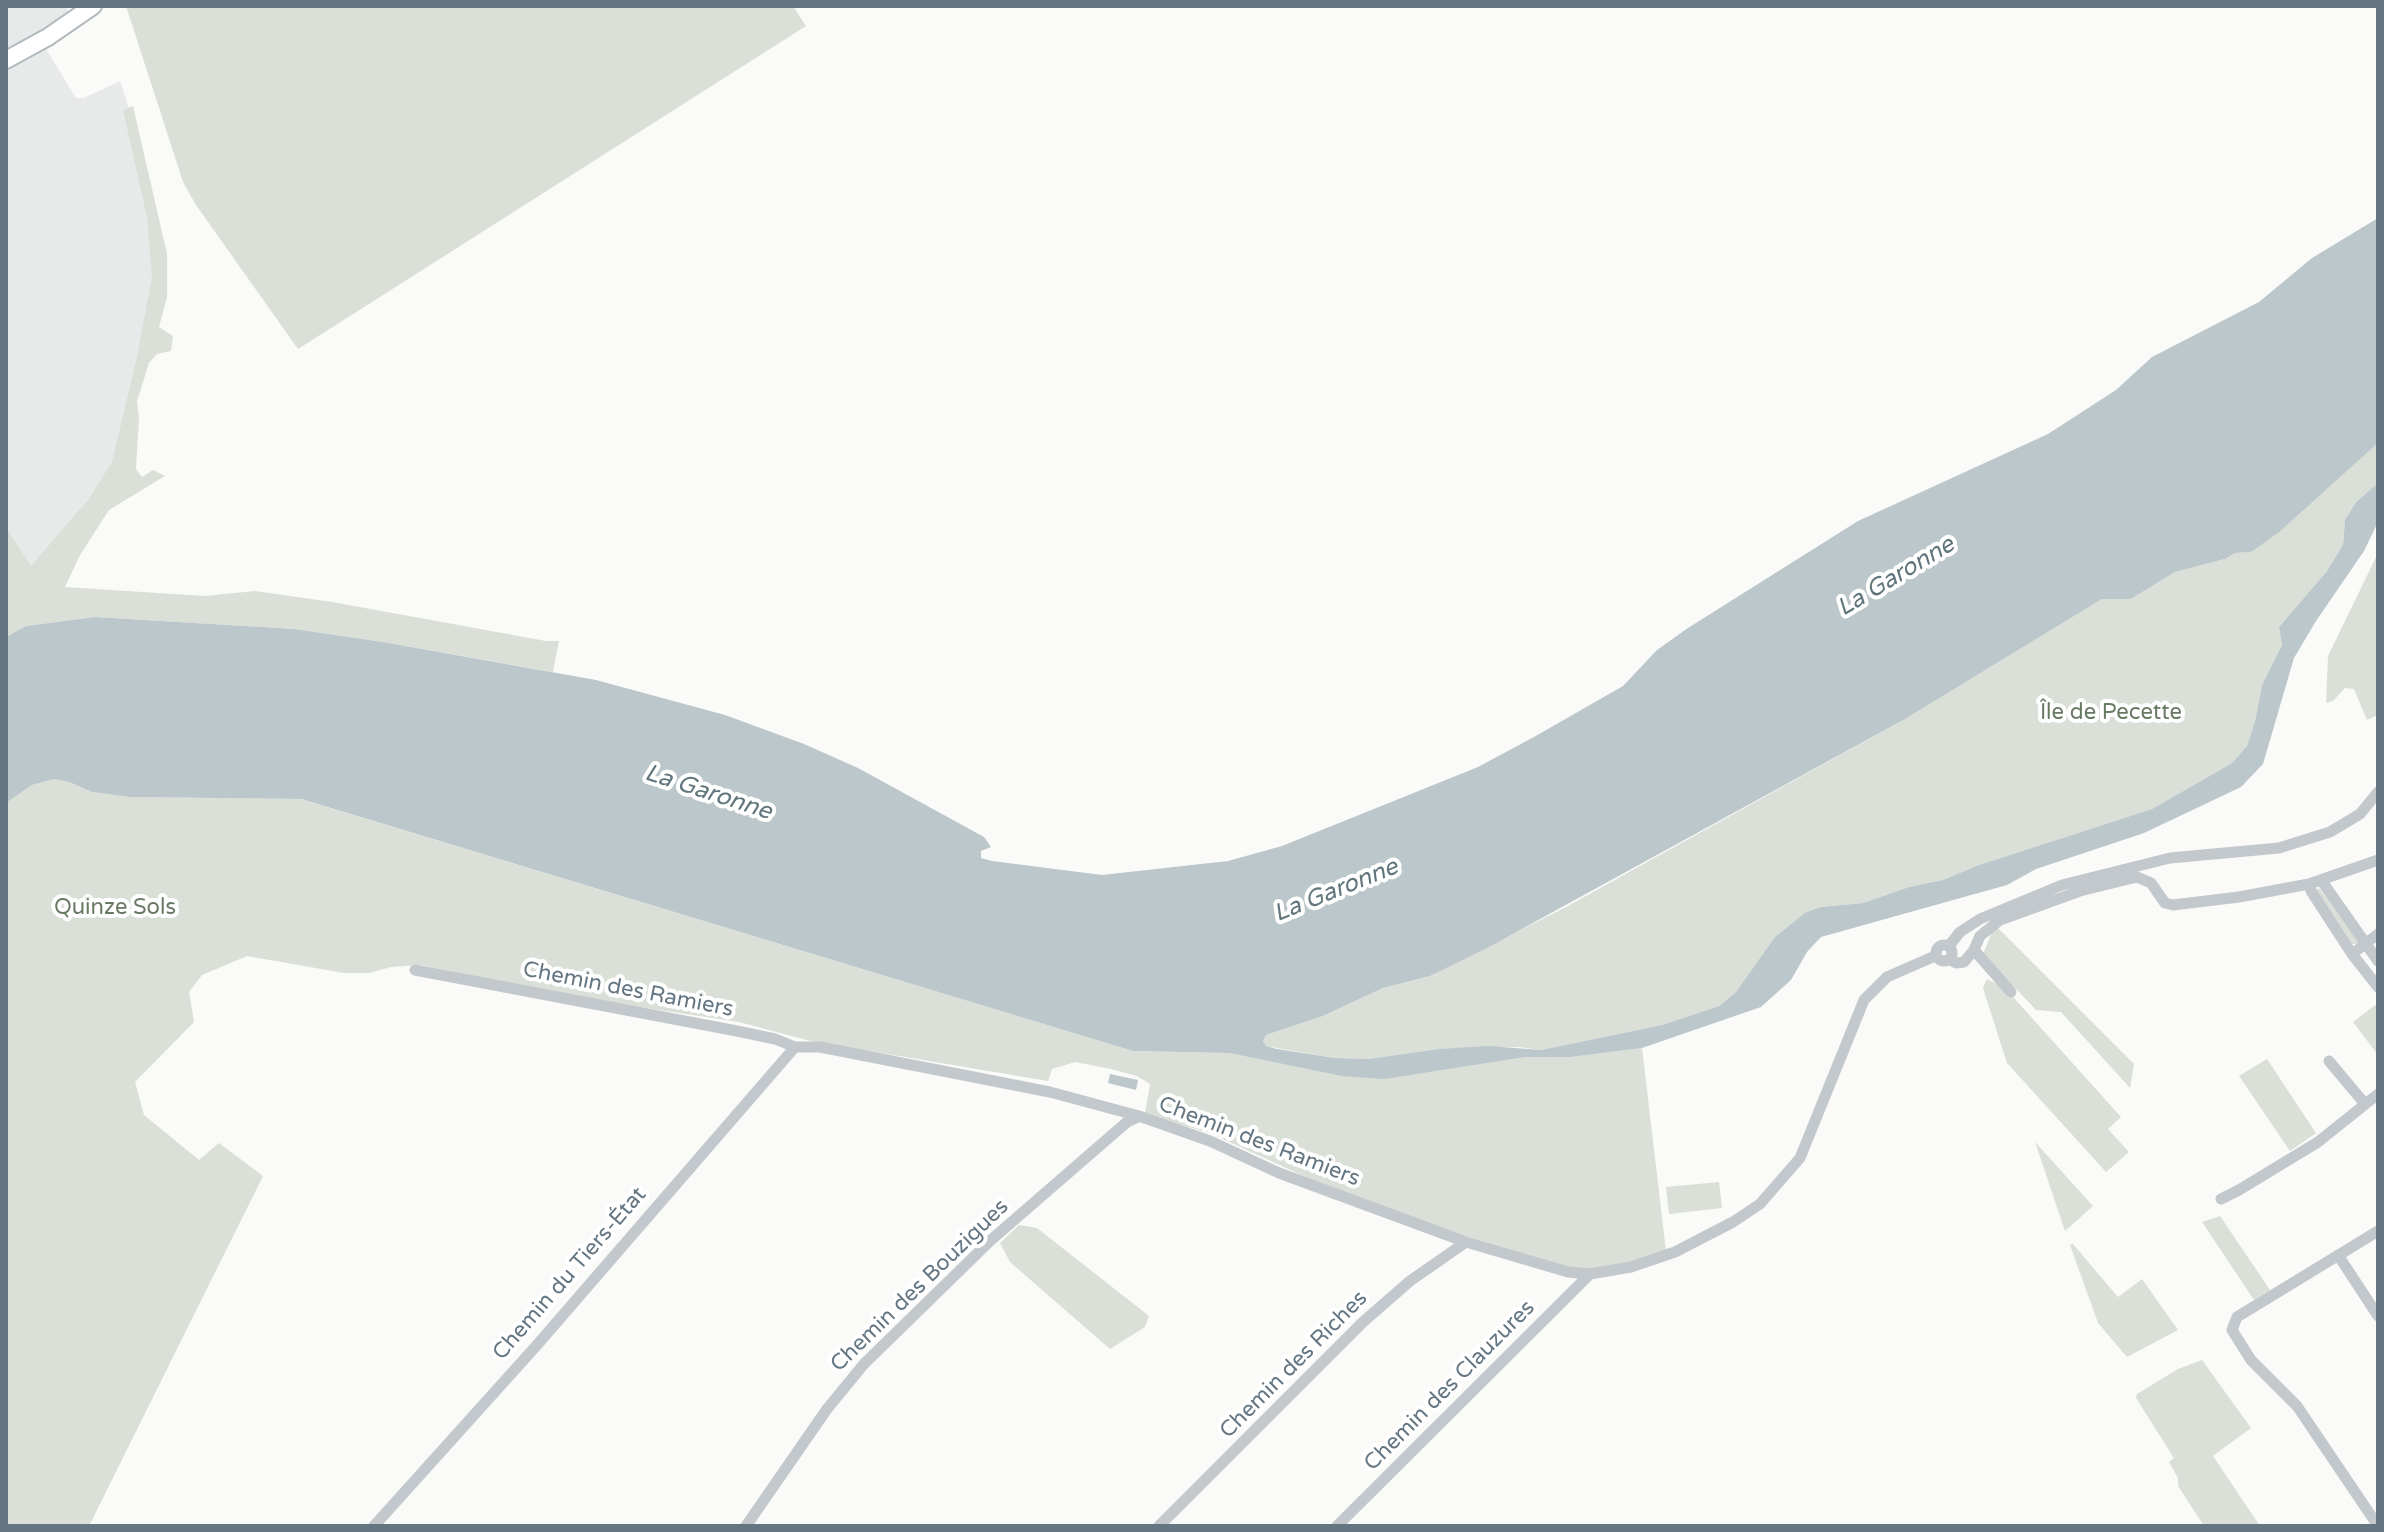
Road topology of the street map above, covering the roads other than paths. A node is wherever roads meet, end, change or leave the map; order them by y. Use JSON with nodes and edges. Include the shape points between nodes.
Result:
{"nodes":[{"id":1,"x":84,"y":8,"type":"edge"},
{"id":2,"x":6,"y":60,"type":"edge"},
{"id":3,"x":2378,"y":792,"type":"edge"},
{"id":4,"x":2378,"y":860,"type":"edge"},
{"id":5,"x":2321,"y":880,"type":"junction"},
{"id":6,"x":2309,"y":884,"type":"junction"},
{"id":7,"x":2378,"y":934,"type":"edge"},
{"id":8,"x":2365,"y":944,"type":"junction"},
{"id":9,"x":1949,"y":946,"type":"junction"},
{"id":10,"x":1974,"y":950,"type":"junction"},
{"id":11,"x":2352,"y":954,"type":"junction"},
{"id":12,"x":1935,"y":956,"type":"junction"},
{"id":13,"x":1949,"y":959,"type":"junction"},
{"id":14,"x":2378,"y":961,"type":"edge"},
{"id":15,"x":415,"y":970,"type":"dead end"},
{"id":16,"x":2378,"y":987,"type":"edge"},
{"id":17,"x":2011,"y":992,"type":"dead end"},
{"id":18,"x":795,"y":1047,"type":"junction"},
{"id":19,"x":2329,"y":1061,"type":"dead end"},
{"id":20,"x":2378,"y":1094,"type":"edge"},
{"id":21,"x":2365,"y":1104,"type":"junction"},
{"id":22,"x":1112,"y":1110,"type":"junction"},
{"id":23,"x":1139,"y":1116,"type":"junction"},
{"id":24,"x":1115,"y":1132,"type":"junction"},
{"id":25,"x":2221,"y":1199,"type":"dead end"},
{"id":26,"x":2378,"y":1231,"type":"edge"},
{"id":27,"x":1466,"y":1242,"type":"junction"},
{"id":28,"x":2338,"y":1255,"type":"junction"},
{"id":29,"x":1590,"y":1274,"type":"junction"},
{"id":30,"x":2378,"y":1316,"type":"edge"},
{"id":31,"x":374,"y":1526,"type":"edge"},
{"id":32,"x":746,"y":1526,"type":"edge"},
{"id":33,"x":1159,"y":1526,"type":"edge"},
{"id":34,"x":1337,"y":1526,"type":"edge"},
{"id":35,"x":2378,"y":1526,"type":"edge"}],
"edges":[{"from":1,"to":2,"type":"street"},
{"from":3,"to":9,"type":"street","via":[[2360,814],[2330,832],[2279,848],[2170,858],[2062,885],[1980,919]]},
{"from":4,"to":5,"type":"street"},
{"from":5,"to":6,"type":"street"},
{"from":5,"to":8,"type":"street"},
{"from":6,"to":10,"type":"street","via":[[2173,905],[2165,903],[2146,878],[2137,877],[2000,920],[1980,936]]},
{"from":6,"to":11,"type":"street"},
{"from":7,"to":8,"type":"street"},
{"from":8,"to":11,"type":"street"},
{"from":8,"to":14,"type":"street"},
{"from":9,"to":12,"type":"street","via":[[1938,946]]},
{"from":9,"to":13,"type":"street"},
{"from":10,"to":13,"type":"street","via":[[1964,962]]},
{"from":10,"to":17,"type":"street"},
{"from":11,"to":16,"type":"street"},
{"from":12,"to":13,"type":"street"},
{"from":12,"to":29,"type":"street","name":"Chemin des Ramiers","via":[[1887,977],[1864,1000],[1800,1158],[1760,1204],[1675,1252]]},
{"from":15,"to":18,"type":"street","name":"Chemin des Ramiers","via":[[737,1031]]},
{"from":18,"to":22,"type":"street","name":"Chemin des Ramiers","via":[[820,1047],[985,1078]]},
{"from":18,"to":31,"type":"street","name":"Chemin du Tiers-État"},
{"from":19,"to":21,"type":"street"},
{"from":20,"to":21,"type":"street"},
{"from":21,"to":25,"type":"street","via":[[2318,1142]]},
{"from":22,"to":23,"type":"street","name":"Chemin des Ramiers"},
{"from":22,"to":24,"type":"street"},
{"from":23,"to":24,"type":"street","name":"Chemin des Bouzigues"},
{"from":23,"to":27,"type":"street","name":"Chemin des Ramiers"},
{"from":24,"to":32,"type":"street","name":"Chemin des Bouzigues","via":[[991,1240],[864,1364]]},
{"from":26,"to":28,"type":"street"},
{"from":27,"to":29,"type":"street","name":"Chemin des Ramiers"},
{"from":27,"to":33,"type":"street","name":"Chemin des Riches","via":[[1363,1322]]},
{"from":28,"to":30,"type":"street"},
{"from":28,"to":35,"type":"street","via":[[2237,1317],[2232,1330],[2251,1360],[2297,1406]]},
{"from":29,"to":34,"type":"street","name":"Chemin des Clauzures"}]}
